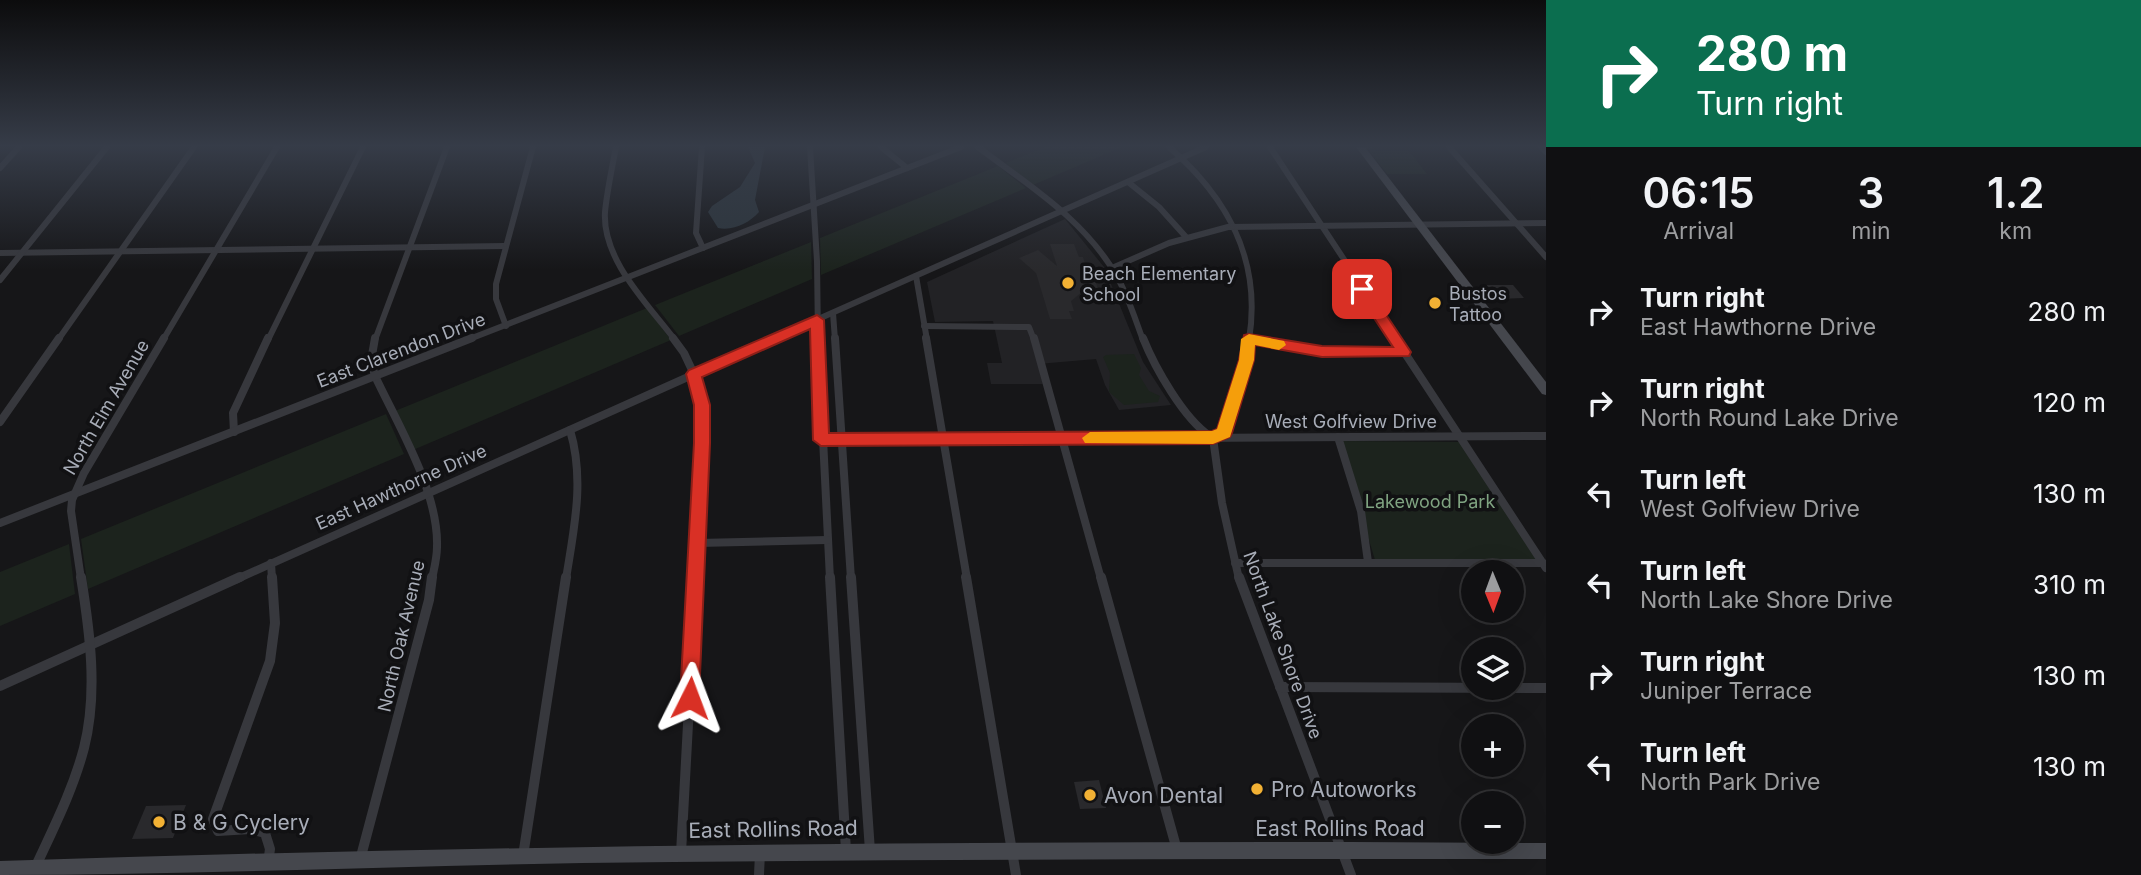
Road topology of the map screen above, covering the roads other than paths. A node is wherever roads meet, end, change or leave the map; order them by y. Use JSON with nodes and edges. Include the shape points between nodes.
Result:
{"nodes":[{"id":1,"x":74,"y":188,"type":"edge"},
{"id":2,"x":165,"y":188,"type":"edge"},
{"id":3,"x":253,"y":188,"type":"edge"},
{"id":4,"x":343,"y":188,"type":"edge"},
{"id":5,"x":431,"y":188,"type":"edge"},
{"id":6,"x":521,"y":188,"type":"edge"},
{"id":7,"x":609,"y":188,"type":"edge"},
{"id":8,"x":699,"y":188,"type":"edge"},
{"id":9,"x":812,"y":188,"type":"edge"},
{"id":10,"x":857,"y":188,"type":"edge"},
{"id":11,"x":1032,"y":188,"type":"edge"},
{"id":12,"x":1115,"y":188,"type":"edge"},
{"id":13,"x":1135,"y":188,"type":"edge"},
{"id":14,"x":1210,"y":188,"type":"edge"},
{"id":15,"x":1296,"y":188,"type":"edge"},
{"id":16,"x":1391,"y":188,"type":"edge"},
{"id":17,"x":1485,"y":188,"type":"edge"},
{"id":18,"x":813,"y":205,"type":"junction"},
{"id":19,"x":1063,"y":211,"type":"junction"},
{"id":20,"x":1516,"y":223,"type":"junction"},
{"id":21,"x":1546,"y":223,"type":"edge"},
{"id":22,"x":1419,"y":224,"type":"junction"},
{"id":23,"x":1320,"y":225,"type":"junction"},
{"id":24,"x":1236,"y":226,"type":"junction"},
{"id":25,"x":1186,"y":237,"type":"junction"},
{"id":26,"x":505,"y":246,"type":"junction"},
{"id":27,"x":409,"y":247,"type":"junction"},
{"id":28,"x":703,"y":248,"type":"junction"},
{"id":29,"x":313,"y":249,"type":"junction"},
{"id":30,"x":217,"y":250,"type":"junction"},
{"id":31,"x":119,"y":251,"type":"junction"},
{"id":32,"x":0,"y":253,"type":"edge"},
{"id":33,"x":22,"y":253,"type":"junction"},
{"id":34,"x":1546,"y":257,"type":"edge"},
{"id":35,"x":1112,"y":268,"type":"junction"},
{"id":36,"x":916,"y":276,"type":"junction"},
{"id":37,"x":629,"y":278,"type":"junction"},
{"id":38,"x":0,"y":280,"type":"edge"},
{"id":39,"x":833,"y":313,"type":"junction"},
{"id":40,"x":817,"y":320,"type":"junction"},
{"id":41,"x":506,"y":326,"type":"junction"},
{"id":42,"x":925,"y":326,"type":"junction"},
{"id":43,"x":1249,"y":339,"type":"junction"},
{"id":44,"x":1404,"y":352,"type":"junction"},
{"id":45,"x":694,"y":374,"type":"junction"},
{"id":46,"x":375,"y":376,"type":"junction"},
{"id":47,"x":1546,"y":391,"type":"edge"},
{"id":48,"x":0,"y":422,"type":"edge"},
{"id":49,"x":570,"y":430,"type":"junction"},
{"id":50,"x":234,"y":432,"type":"junction"},
{"id":51,"x":1546,"y":436,"type":"edge"},
{"id":52,"x":1460,"y":437,"type":"junction"},
{"id":53,"x":1062,"y":438,"type":"junction"},
{"id":54,"x":1213,"y":438,"type":"junction"},
{"id":55,"x":1338,"y":438,"type":"junction"},
{"id":56,"x":842,"y":439,"type":"junction"},
{"id":57,"x":942,"y":439,"type":"junction"},
{"id":58,"x":821,"y":440,"type":"junction"},
{"id":59,"x":75,"y":493,"type":"junction"},
{"id":60,"x":427,"y":493,"type":"junction"},
{"id":61,"x":0,"y":523,"type":"edge"},
{"id":62,"x":827,"y":540,"type":"junction"},
{"id":63,"x":698,"y":543,"type":"junction"},
{"id":64,"x":1368,"y":562,"type":"junction"},
{"id":65,"x":271,"y":563,"type":"junction"},
{"id":66,"x":1235,"y":563,"type":"junction"},
{"id":67,"x":1545,"y":565,"type":"edge"},
{"id":68,"x":89,"y":646,"type":"junction"},
{"id":69,"x":0,"y":686,"type":"edge"},
{"id":70,"x":1280,"y":687,"type":"junction"},
{"id":71,"x":1546,"y":688,"type":"edge"},
{"id":72,"x":1012,"y":850,"type":"junction"},
{"id":73,"x":1177,"y":850,"type":"junction"},
{"id":74,"x":1342,"y":850,"type":"junction"},
{"id":75,"x":870,"y":851,"type":"junction"},
{"id":76,"x":1546,"y":851,"type":"edge"},
{"id":77,"x":760,"y":852,"type":"junction"},
{"id":78,"x":846,"y":852,"type":"junction"},
{"id":79,"x":681,"y":853,"type":"junction"},
{"id":80,"x":523,"y":856,"type":"junction"},
{"id":81,"x":360,"y":860,"type":"junction"},
{"id":82,"x":268,"y":863,"type":"junction"},
{"id":83,"x":35,"y":869,"type":"junction"},
{"id":84,"x":0,"y":870,"type":"edge"},
{"id":85,"x":759,"y":875,"type":"edge"},
{"id":86,"x":1016,"y":875,"type":"edge"},
{"id":87,"x":1351,"y":875,"type":"edge"}],
"edges":[{"from":1,"to":33,"type":"street"},
{"from":2,"to":31,"type":"street"},
{"from":3,"to":30,"type":"street","name":"North Elm Avenue"},
{"from":4,"to":29,"type":"street"},
{"from":5,"to":27,"type":"street","name":"North Oak Avenue"},
{"from":6,"to":26,"type":"street"},
{"from":7,"to":37,"type":"street","via":[[606,230]]},
{"from":8,"to":28,"type":"street","via":[[696,233]]},
{"from":9,"to":18,"type":"street"},
{"from":10,"to":18,"type":"street","name":"East Clarendon Drive"},
{"from":11,"to":19,"type":"street"},
{"from":12,"to":19,"type":"street","name":"East Hawthorne Drive"},
{"from":13,"to":25,"type":"street"},
{"from":14,"to":24,"type":"street"},
{"from":15,"to":23,"type":"street"},
{"from":16,"to":22,"type":"main road"},
{"from":17,"to":20,"type":"street"},
{"from":18,"to":28,"type":"street","name":"East Clarendon Drive"},
{"from":18,"to":40,"type":"street"},
{"from":19,"to":35,"type":"street","via":[[1090,237]]},
{"from":19,"to":36,"type":"street","name":"East Hawthorne Drive"},
{"from":20,"to":21,"type":"street"},
{"from":20,"to":22,"type":"street"},
{"from":20,"to":34,"type":"street"},
{"from":22,"to":23,"type":"street"},
{"from":22,"to":47,"type":"main road"},
{"from":23,"to":24,"type":"street"},
{"from":23,"to":44,"type":"street"},
{"from":24,"to":25,"type":"street"},
{"from":24,"to":43,"type":"street","via":[[1250,280]]},
{"from":25,"to":35,"type":"street"},
{"from":26,"to":27,"type":"street"},
{"from":26,"to":41,"type":"street","via":[[496,299]]},
{"from":27,"to":29,"type":"street"},
{"from":27,"to":46,"type":"street","name":"North Oak Avenue","via":[[372,347]]},
{"from":28,"to":37,"type":"street","name":"East Clarendon Drive"},
{"from":29,"to":30,"type":"street"},
{"from":29,"to":50,"type":"street","via":[[241,394],[233,413]]},
{"from":30,"to":31,"type":"street"},
{"from":30,"to":59,"type":"street","name":"North Elm Avenue"},
{"from":31,"to":33,"type":"street"},
{"from":31,"to":48,"type":"street"},
{"from":32,"to":33,"type":"street"},
{"from":33,"to":38,"type":"street"},
{"from":35,"to":54,"type":"street","via":[[1149,354],[1196,427]]},
{"from":36,"to":39,"type":"street","name":"East Hawthorne Drive"},
{"from":36,"to":42,"type":"street"},
{"from":37,"to":41,"type":"street","name":"East Clarendon Drive"},
{"from":37,"to":45,"type":"street","via":[[664,323]]},
{"from":39,"to":40,"type":"street","name":"East Hawthorne Drive"},
{"from":39,"to":56,"type":"street"},
{"from":40,"to":45,"type":"street","name":"East Hawthorne Drive"},
{"from":40,"to":58,"type":"street"},
{"from":41,"to":46,"type":"street","name":"East Clarendon Drive"},
{"from":42,"to":53,"type":"street","via":[[1029,327]]},
{"from":42,"to":57,"type":"street"},
{"from":43,"to":44,"type":"street","via":[[1322,351]]},
{"from":43,"to":54,"type":"street","via":[[1224,433]]},
{"from":44,"to":52,"type":"street"},
{"from":45,"to":49,"type":"street","name":"East Hawthorne Drive"},
{"from":45,"to":63,"type":"street","via":[[702,405]]},
{"from":46,"to":50,"type":"street","name":"East Clarendon Drive"},
{"from":46,"to":60,"type":"street","name":"North Oak Avenue"},
{"from":49,"to":60,"type":"street","name":"East Hawthorne Drive"},
{"from":49,"to":80,"type":"street","via":[[577,454],[579,494]]},
{"from":50,"to":59,"type":"street","name":"East Clarendon Drive"},
{"from":51,"to":52,"type":"street","name":"West Golfview Drive"},
{"from":52,"to":55,"type":"street","name":"West Golfview Drive"},
{"from":52,"to":67,"type":"street"},
{"from":53,"to":54,"type":"street","name":"West Golfview Drive"},
{"from":53,"to":57,"type":"street","name":"West Golfview Drive"},
{"from":53,"to":73,"type":"street"},
{"from":54,"to":55,"type":"street","name":"West Golfview Drive"},
{"from":54,"to":66,"type":"street","name":"North Lake Shore Drive"},
{"from":55,"to":64,"type":"street","via":[[1362,511]]},
{"from":56,"to":57,"type":"street","name":"West Golfview Drive"},
{"from":56,"to":58,"type":"street","name":"West Golfview Drive"},
{"from":56,"to":75,"type":"street"},
{"from":57,"to":72,"type":"street"},
{"from":58,"to":62,"type":"street"},
{"from":59,"to":61,"type":"street","name":"East Clarendon Drive"},
{"from":59,"to":68,"type":"street","name":"North Elm Avenue","via":[[72,512]]},
{"from":60,"to":65,"type":"street","name":"East Hawthorne Drive"},
{"from":60,"to":81,"type":"street","name":"North Oak Avenue","via":[[435,525],[436,572]]},
{"from":62,"to":63,"type":"street"},
{"from":62,"to":78,"type":"street"},
{"from":63,"to":79,"type":"street"},
{"from":64,"to":66,"type":"street"},
{"from":64,"to":67,"type":"street"},
{"from":65,"to":68,"type":"street","name":"East Hawthorne Drive"},
{"from":65,"to":82,"type":"street","via":[[275,623],[270,661],[213,819],[218,831],[259,830],[268,835],[272,846]]},
{"from":66,"to":70,"type":"street","name":"North Lake Shore Drive"},
{"from":68,"to":69,"type":"street","name":"East Hawthorne Drive"},
{"from":68,"to":83,"type":"street","name":"North Elm Avenue","via":[[92,697],[79,767]]},
{"from":70,"to":71,"type":"street"},
{"from":70,"to":74,"type":"street","name":"North Lake Shore Drive"},
{"from":72,"to":73,"type":"main road","name":"East Rollins Road"},
{"from":72,"to":75,"type":"main road","name":"East Rollins Road"},
{"from":72,"to":86,"type":"street"},
{"from":73,"to":74,"type":"main road","name":"East Rollins Road"},
{"from":74,"to":76,"type":"main road","name":"East Rollins Road"},
{"from":74,"to":87,"type":"street","name":"North Lake Shore Drive"},
{"from":75,"to":78,"type":"main road","name":"East Rollins Road"},
{"from":77,"to":78,"type":"main road","name":"East Rollins Road"},
{"from":77,"to":79,"type":"main road","name":"East Rollins Road"},
{"from":77,"to":85,"type":"street"},
{"from":79,"to":80,"type":"main road","name":"East Rollins Road"},
{"from":80,"to":81,"type":"main road","name":"East Rollins Road"},
{"from":81,"to":82,"type":"main road","name":"East Rollins Road"},
{"from":82,"to":83,"type":"main road","name":"East Rollins Road"},
{"from":83,"to":84,"type":"main road","name":"East Rollins Road"}]}
